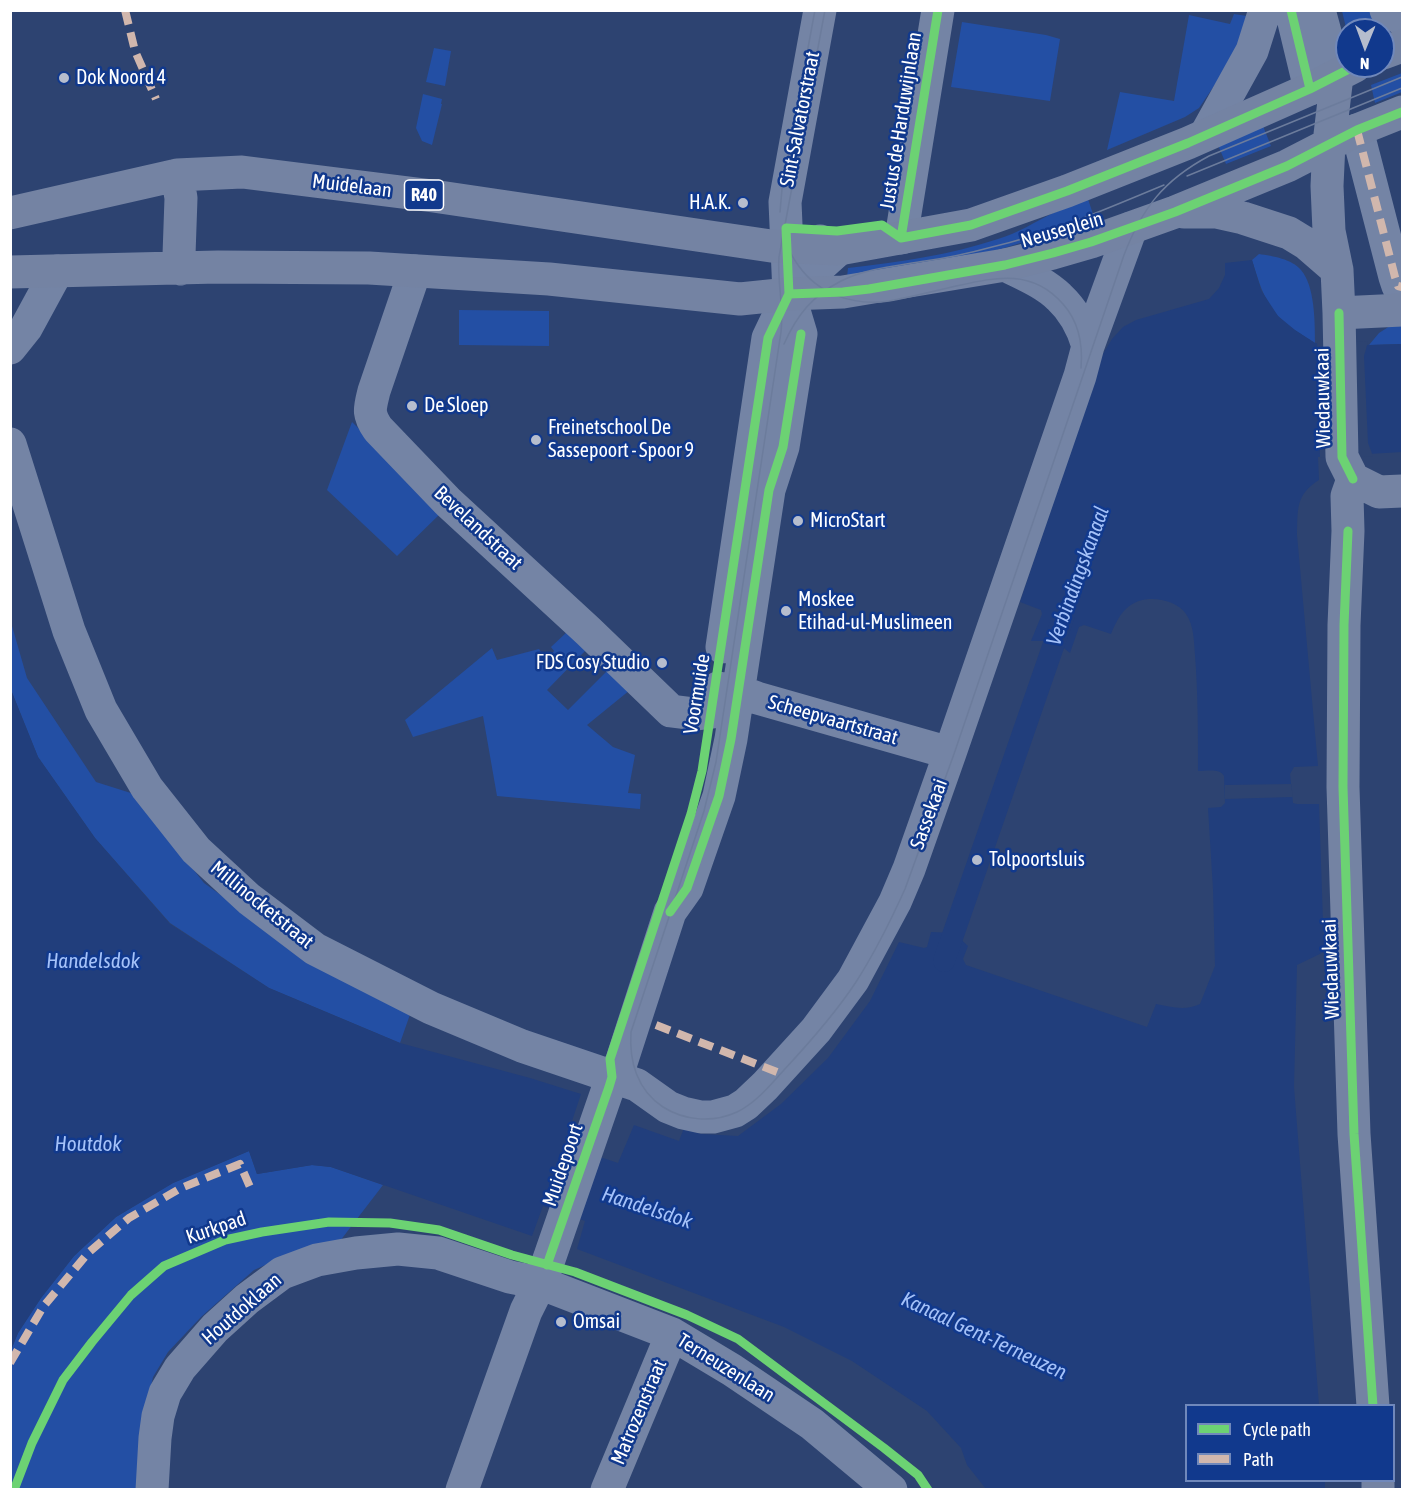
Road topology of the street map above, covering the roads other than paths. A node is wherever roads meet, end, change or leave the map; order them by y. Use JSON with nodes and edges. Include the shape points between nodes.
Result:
{"nodes":[{"id":1,"x":820,"y":10,"type":"edge"},
{"id":2,"x":938,"y":10,"type":"edge"},
{"id":3,"x":1265,"y":10,"type":"edge"},
{"id":4,"x":1291,"y":10,"type":"edge"},
{"id":5,"x":1319,"y":10,"type":"edge"},
{"id":6,"x":1386,"y":10,"type":"edge"},
{"id":7,"x":1402,"y":19,"type":"edge"},
{"id":8,"x":1334,"y":77,"type":"edge"},
{"id":9,"x":1402,"y":112,"type":"edge"},
{"id":10,"x":1206,"y":134,"type":"junction"},
{"id":11,"x":1343,"y":137,"type":"junction"},
{"id":12,"x":177,"y":175,"type":"junction"},
{"id":13,"x":1175,"y":212,"type":"junction"},
{"id":14,"x":10,"y":213,"type":"edge"},
{"id":15,"x":1131,"y":228,"type":"junction"},
{"id":16,"x":787,"y":237,"type":"junction"},
{"id":17,"x":901,"y":238,"type":"junction"},
{"id":18,"x":839,"y":249,"type":"junction"},
{"id":19,"x":1005,"y":265,"type":"junction"},
{"id":20,"x":181,"y":269,"type":"junction"},
{"id":21,"x":1337,"y":270,"type":"junction"},
{"id":22,"x":57,"y":271,"type":"junction"},
{"id":23,"x":415,"y":271,"type":"junction"},
{"id":24,"x":10,"y":272,"type":"edge"},
{"id":25,"x":789,"y":294,"type":"junction"},
{"id":26,"x":1401,"y":294,"type":"edge"},
{"id":27,"x":1340,"y":328,"type":"junction"},
{"id":28,"x":13,"y":345,"type":"edge"},
{"id":29,"x":1088,"y":346,"type":"junction"},
{"id":30,"x":10,"y":444,"type":"edge"},
{"id":31,"x":1347,"y":468,"type":"junction"},
{"id":32,"x":1402,"y":491,"type":"edge"},
{"id":33,"x":722,"y":697,"type":"junction"},
{"id":34,"x":950,"y":753,"type":"junction"},
{"id":35,"x":611,"y":1082,"type":"junction"},
{"id":36,"x":540,"y":1283,"type":"junction"},
{"id":37,"x":672,"y":1334,"type":"junction"},
{"id":38,"x":1372,"y":1404,"type":"edge"},
{"id":39,"x":153,"y":1490,"type":"edge"},
{"id":40,"x":462,"y":1490,"type":"edge"},
{"id":41,"x":607,"y":1490,"type":"edge"},
{"id":42,"x":891,"y":1490,"type":"edge"}],
"edges":[{"from":1,"to":16,"type":"street","name":"Sint-Salvatorstraat","via":[[784,202]]},
{"from":2,"to":17,"type":"street","name":"Justus de Harduwijnlaan"},
{"from":3,"to":10,"type":"street","via":[[1252,51]]},
{"from":4,"to":8,"type":"street"},
{"from":5,"to":8,"type":"street"},
{"from":6,"to":7,"type":"street"},
{"from":8,"to":10,"type":"main road","name":"Neuseplein","number":"R40"},
{"from":8,"to":11,"type":"main road"},
{"from":9,"to":11,"type":"main road","name":"Neuseplein"},
{"from":10,"to":17,"type":"main road","name":"Neuseplein","number":"R40","via":[[985,221]]},
{"from":11,"to":13,"type":"main road","name":"Neuseplein","via":[[1287,166]]},
{"from":11,"to":21,"type":"main road","via":[[1327,186],[1329,231]]},
{"from":11,"to":26,"type":"street"},
{"from":12,"to":14,"type":"main road","name":"Muidelaan","number":"R40"},
{"from":12,"to":16,"type":"main road","name":"Muidelaan","number":"R40","via":[[242,172],[747,243]]},
{"from":12,"to":20,"type":"main road","via":[[181,198]]},
{"from":13,"to":15,"type":"main road","name":"Neuseplein"},
{"from":13,"to":21,"type":"main road","name":"Neuseplein","via":[[1216,212],[1289,233]]},
{"from":15,"to":19,"type":"main road","name":"Neuseplein"},
{"from":15,"to":29,"type":"street","name":"Neuseplein"},
{"from":16,"to":18,"type":"main road","name":"Muidelaan","number":"R40"},
{"from":16,"to":25,"type":"street","name":"Sint-Salvatorstraat"},
{"from":17,"to":18,"type":"main road","name":"Neuseplein","number":"R40"},
{"from":18,"to":25,"type":"street"},
{"from":19,"to":25,"type":"main road","name":"Neuseplein","via":[[843,292]]},
{"from":19,"to":29,"type":"street","name":"Neuseplein","via":[[1060,297]]},
{"from":20,"to":22,"type":"main road"},
{"from":20,"to":23,"type":"main road"},
{"from":21,"to":27,"type":"main road"},
{"from":22,"to":24,"type":"main road"},
{"from":22,"to":28,"type":"street"},
{"from":23,"to":25,"type":"main road","via":[[560,280],[740,299]]},
{"from":23,"to":33,"type":"street","name":"Bevelandstraat","via":[[370,408],[378,429],[448,502],[671,711],[695,714]]},
{"from":25,"to":33,"type":"street","name":"Voormuide","via":[[768,339]]},
{"from":26,"to":27,"type":"main road"},
{"from":27,"to":31,"type":"main road","name":"Wiedauwkaai"},
{"from":29,"to":34,"type":"street","name":"Sassekaai"},
{"from":30,"to":35,"type":"street","name":"Millinocketstraat","via":[[73,640],[101,710],[147,788],[196,850],[249,899],[315,949],[431,1008]]},
{"from":31,"to":32,"type":"main road","via":[[1379,492]]},
{"from":31,"to":38,"type":"main road","name":"Wiedauwkaai","via":[[1343,787],[1353,1134]]},
{"from":33,"to":34,"type":"street","name":"Scheepvaartstraat","via":[[757,698]]},
{"from":33,"to":35,"type":"street","name":"Voormuide","via":[[698,791],[610,1059]]},
{"from":34,"to":35,"type":"street","name":"Sassekaai","via":[[901,889],[863,964],[816,1030],[754,1096],[735,1111],[701,1117],[668,1107],[637,1085]]},
{"from":35,"to":36,"type":"street","name":"Muidepoort"},
{"from":36,"to":37,"type":"street","name":"Terneuzenlaan"},
{"from":36,"to":39,"type":"street","name":"Houtdoklaan","via":[[438,1253],[398,1249],[316,1260],[282,1273],[215,1328],[180,1368],[165,1393],[155,1437]]},
{"from":36,"to":40,"type":"street","name":"Muidepoort","via":[[526,1311]]},
{"from":37,"to":41,"type":"street","name":"Matrozenstraat"},
{"from":37,"to":42,"type":"street","name":"Terneuzenlaan","via":[[812,1424]]}]}
